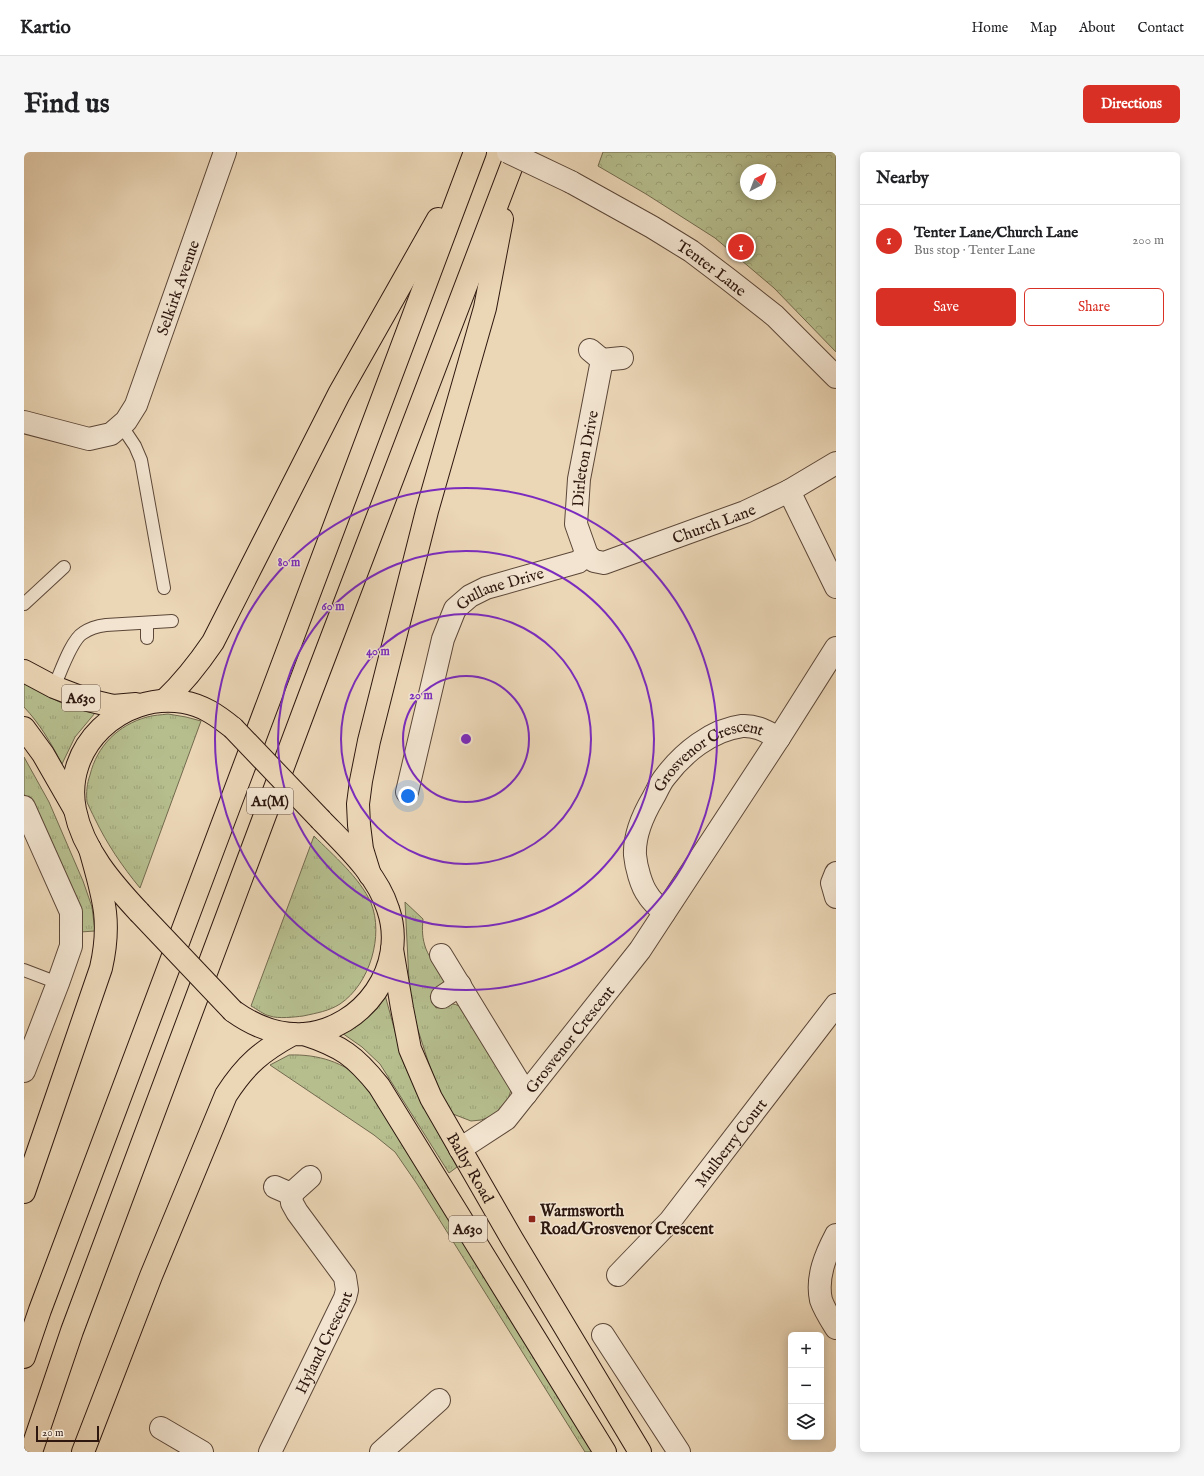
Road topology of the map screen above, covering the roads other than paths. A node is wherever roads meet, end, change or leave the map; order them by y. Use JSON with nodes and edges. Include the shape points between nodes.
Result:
{"nodes":[{"id":1,"x":225,"y":152,"type":"edge"},
{"id":2,"x":474,"y":155,"type":"edge"},
{"id":3,"x":512,"y":156,"type":"edge"},
{"id":4,"x":604,"y":356,"type":"dead end"},
{"id":5,"x":836,"y":377,"type":"edge"},
{"id":6,"x":24,"y":422,"type":"edge"},
{"id":7,"x":124,"y":423,"type":"junction"},
{"id":8,"x":836,"y":463,"type":"edge"},
{"id":9,"x":789,"y":491,"type":"junction"},
{"id":10,"x":587,"y":555,"type":"junction"},
{"id":11,"x":64,"y":567,"type":"dead end"},
{"id":12,"x":836,"y":587,"type":"edge"},
{"id":13,"x":164,"y":588,"type":"dead end"},
{"id":14,"x":24,"y":604,"type":"edge"},
{"id":15,"x":172,"y":621,"type":"dead end"},
{"id":16,"x":147,"y":623,"type":"junction"},
{"id":17,"x":147,"y":638,"type":"dead end"},
{"id":18,"x":836,"y":648,"type":"edge"},
{"id":19,"x":24,"y":671,"type":"edge"},
{"id":20,"x":54,"y":687,"type":"junction"},
{"id":21,"x":165,"y":700,"type":"junction"},
{"id":22,"x":142,"y":704,"type":"junction"},
{"id":23,"x":24,"y":728,"type":"edge"},
{"id":24,"x":779,"y":738,"type":"junction"},
{"id":25,"x":407,"y":792,"type":"dead end"},
{"id":26,"x":24,"y":807,"type":"edge"},
{"id":27,"x":75,"y":809,"type":"junction"},
{"id":28,"x":90,"y":849,"type":"junction"},
{"id":29,"x":836,"y":873,"type":"edge"},
{"id":30,"x":370,"y":875,"type":"junction"},
{"id":31,"x":836,"y":897,"type":"edge"},
{"id":32,"x":664,"y":913,"type":"junction"},
{"id":33,"x":392,"y":950,"type":"junction"},
{"id":34,"x":441,"y":955,"type":"dead end"},
{"id":35,"x":24,"y":970,"type":"edge"},
{"id":36,"x":58,"y":983,"type":"junction"},
{"id":37,"x":460,"y":986,"type":"junction"},
{"id":38,"x":442,"y":997,"type":"dead end"},
{"id":39,"x":836,"y":1005,"type":"edge"},
{"id":40,"x":299,"y":1034,"type":"junction"},
{"id":41,"x":24,"y":1071,"type":"edge"},
{"id":42,"x":526,"y":1094,"type":"junction"},
{"id":43,"x":460,"y":1149,"type":"junction"},
{"id":44,"x":310,"y":1176,"type":"dead end"},
{"id":45,"x":24,"y":1192,"type":"edge"},
{"id":46,"x":836,"y":1234,"type":"edge"},
{"id":47,"x":618,"y":1275,"type":"dead end"},
{"id":48,"x":836,"y":1328,"type":"edge"},
{"id":49,"x":603,"y":1335,"type":"dead end"},
{"id":50,"x":24,"y":1357,"type":"edge"},
{"id":51,"x":439,"y":1400,"type":"dead end"},
{"id":52,"x":161,"y":1428,"type":"dead end"},
{"id":53,"x":31,"y":1452,"type":"edge"},
{"id":54,"x":83,"y":1452,"type":"edge"},
{"id":55,"x":202,"y":1452,"type":"edge"},
{"id":56,"x":270,"y":1452,"type":"edge"},
{"id":57,"x":381,"y":1452,"type":"edge"},
{"id":58,"x":606,"y":1452,"type":"edge"},
{"id":59,"x":640,"y":1452,"type":"edge"},
{"id":60,"x":679,"y":1452,"type":"edge"}],
"edges":[{"from":1,"to":7,"type":"street","name":"Selkirk Avenue","via":[[136,405]]},
{"from":2,"to":21,"type":"main road","via":[[339,394],[213,642],[187,679]]},
{"from":2,"to":50,"type":"main road","number":"A1(M)"},
{"from":3,"to":5,"type":"street","name":"Tenter Lane","bridge":true,"via":[[571,182],[652,227],[697,256],[775,316]]},
{"from":3,"to":30,"type":"main road","via":[[485,308],[427,511],[360,781],[359,825],[362,849]]},
{"from":3,"to":53,"type":"main road","number":"A1(M)","via":[[72,1331]]},
{"from":4,"to":10,"type":"street","name":"Dirleton Drive","via":[[579,479],[576,524]]},
{"from":6,"to":7,"type":"street","via":[[89,439],[111,434]]},
{"from":7,"to":13,"type":"lane","via":[[141,460]]},
{"from":8,"to":9,"type":"street","name":"Church Lane"},
{"from":9,"to":10,"type":"street","name":"Church Lane","via":[[745,512],[604,563],[594,561]]},
{"from":9,"to":12,"type":"street"},
{"from":10,"to":25,"type":"street","name":"Gullane Drive","via":[[578,562],[486,588],[470,596],[455,609],[443,639],[421,770]]},
{"from":11,"to":14,"type":"lane"},
{"from":15,"to":16,"type":"lane"},
{"from":16,"to":17,"type":"lane"},
{"from":16,"to":20,"type":"lane","via":[[98,626],[82,633],[75,640]]},
{"from":18,"to":24,"type":"street","name":"Grosvenor Crescent"},
{"from":19,"to":20,"type":"main road","number":"A630"},
{"from":20,"to":22,"type":"main road","number":"A630","via":[[113,706]]},
{"from":21,"to":22,"type":"main road"},
{"from":21,"to":30,"type":"main road","bridge":true,"via":[[202,707],[234,728],[358,859]]},
{"from":22,"to":27,"type":"main road","via":[[121,712],[103,726],[88,743],[78,764],[73,787]]},
{"from":23,"to":27,"type":"main road","via":[[43,754]]},
{"from":24,"to":32,"type":"street","name":"Grosvenor Crescent"},
{"from":24,"to":32,"type":"street","name":"Grosvenor Crescent","via":[[760,728],[742,726],[720,732],[682,757],[664,777],[637,834],[635,855],[638,873],[647,895]]},
{"from":26,"to":36,"type":"street","via":[[71,912],[71,946]]},
{"from":27,"to":28,"type":"main road"},
{"from":28,"to":40,"type":"main road","bridge":true,"via":[[117,888],[233,1011],[261,1028]]},
{"from":28,"to":45,"type":"main road","via":[[104,900],[105,949]]},
{"from":29,"to":31,"type":"street","via":[[832,883]]},
{"from":30,"to":33,"type":"main road","via":[[381,891],[389,910]]},
{"from":32,"to":42,"type":"street","name":"Grosvenor Crescent","via":[[640,950]]},
{"from":33,"to":40,"type":"main road","via":[[388,968],[380,985],[370,1001],[356,1014],[322,1031]]},
{"from":33,"to":43,"type":"main road","name":"Balby Road","number":"A630","via":[[410,1049],[431,1098]]},
{"from":34,"to":37,"type":"street"},
{"from":35,"to":36,"type":"lane"},
{"from":36,"to":41,"type":"street"},
{"from":37,"to":38,"type":"street"},
{"from":37,"to":42,"type":"street"},
{"from":39,"to":47,"type":"street","name":"Mulberry Court","via":[[670,1221]]},
{"from":40,"to":54,"type":"main road","via":[[270,1046],[257,1056],[236,1079],[226,1095],[150,1276]]},
{"from":40,"to":58,"type":"main road","number":"A630","via":[[323,1040],[341,1049],[364,1067],[379,1086]]},
{"from":42,"to":43,"type":"street","name":"Grosvenor Crescent","via":[[506,1119]]},
{"from":43,"to":59,"type":"main road","name":"Balby Road","number":"A630"},
{"from":44,"to":56,"type":"street","name":"Hyland Crescent","via":[[283,1190],[345,1278],[347,1290]]},
{"from":46,"to":48,"type":"street","via":[[820,1275],[822,1300]]},
{"from":49,"to":60,"type":"street"},
{"from":51,"to":57,"type":"street"},
{"from":52,"to":55,"type":"street"}]}
